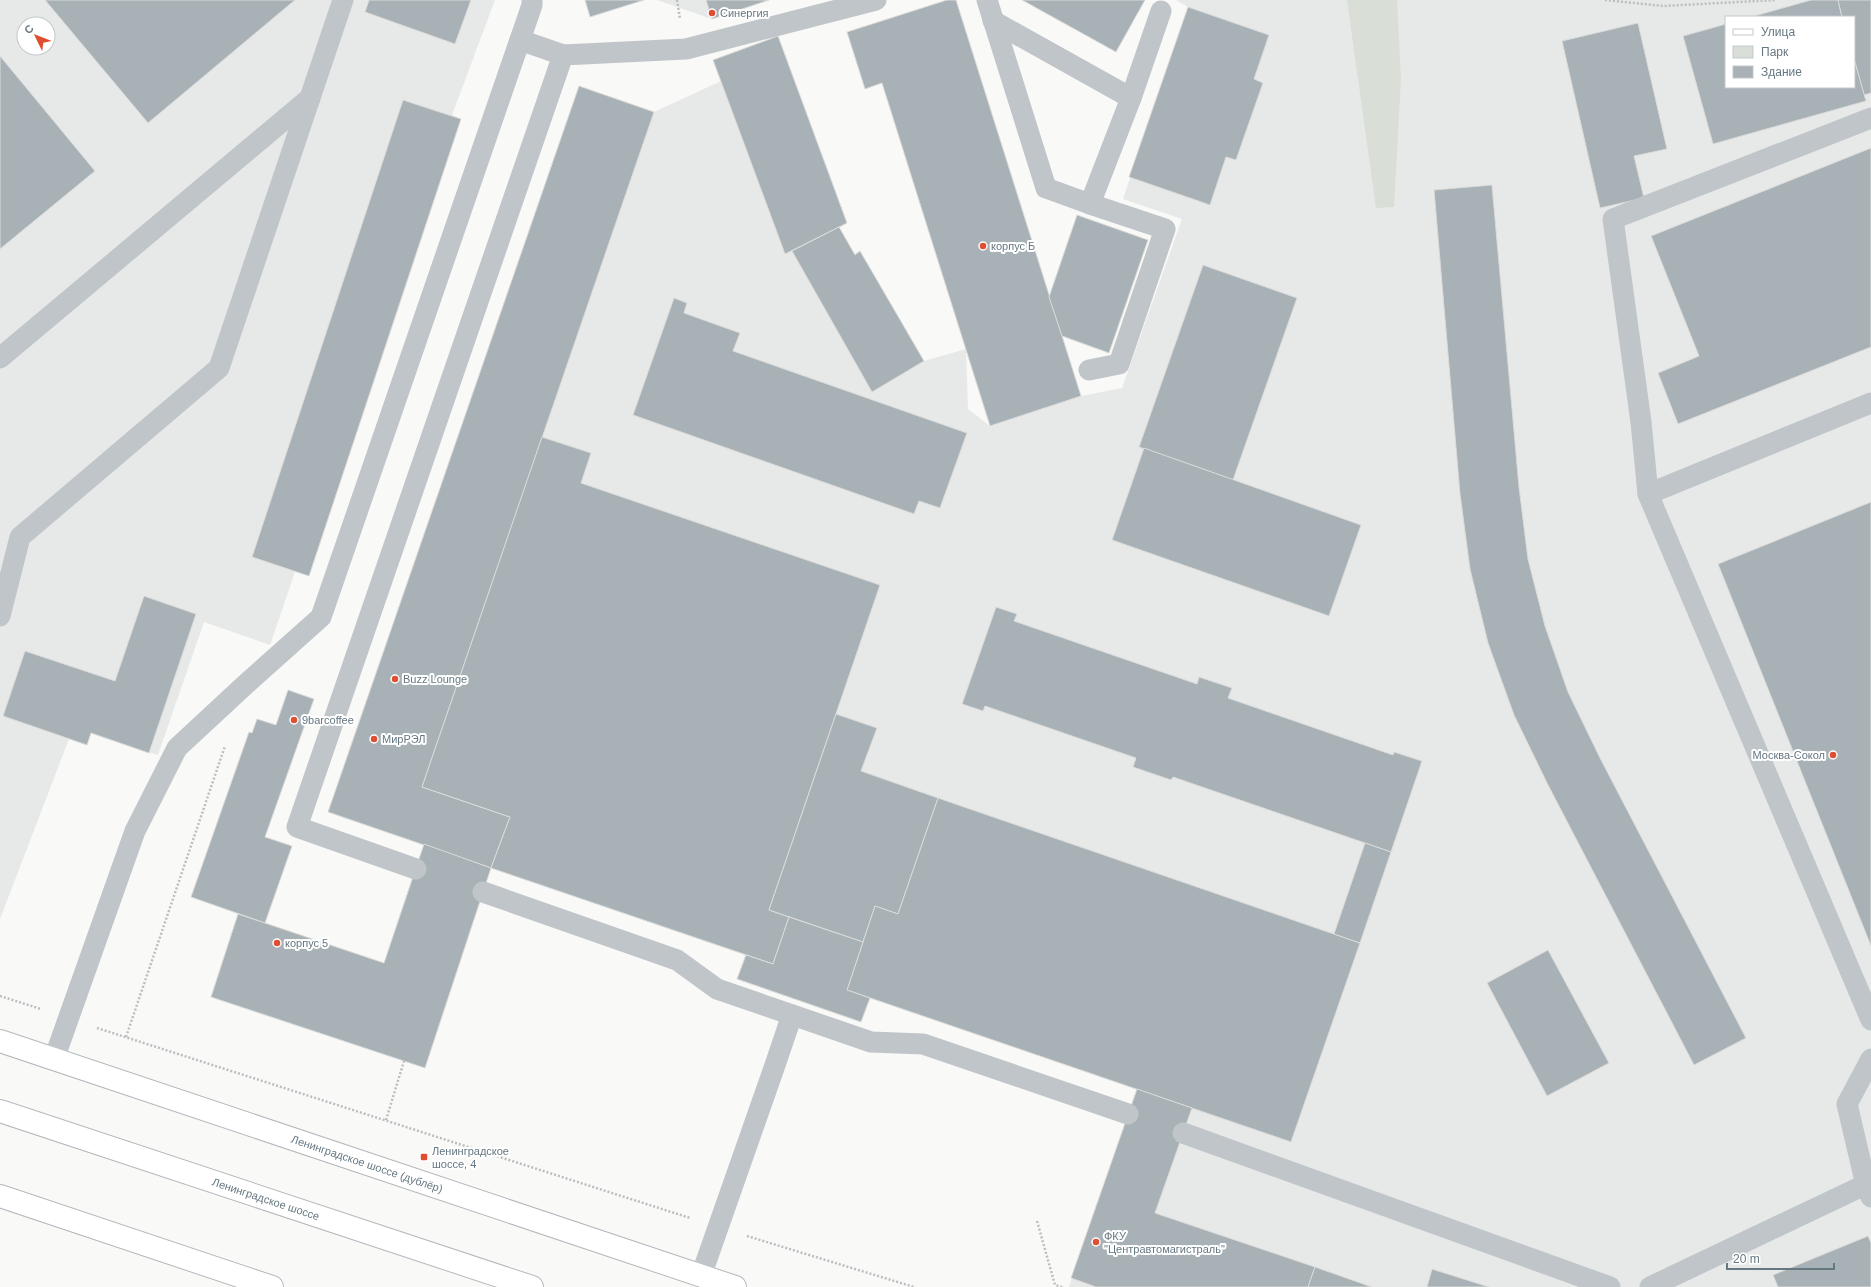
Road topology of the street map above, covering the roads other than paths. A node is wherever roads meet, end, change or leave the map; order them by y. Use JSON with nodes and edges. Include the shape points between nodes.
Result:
{"nodes":[{"id":1,"x":343,"y":0,"type":"edge"},
{"id":2,"x":532,"y":0,"type":"edge"},
{"id":3,"x":876,"y":0,"type":"edge"},
{"id":4,"x":987,"y":0,"type":"edge"},
{"id":5,"x":1161,"y":11,"type":"dead end"},
{"id":6,"x":994,"y":21,"type":"junction"},
{"id":7,"x":520,"y":40,"type":"junction"},
{"id":8,"x":563,"y":55,"type":"junction"},
{"id":9,"x":310,"y":98,"type":"junction"},
{"id":10,"x":1131,"y":98,"type":"junction"},
{"id":11,"x":1871,"y":118,"type":"edge"},
{"id":12,"x":1090,"y":204,"type":"junction"},
{"id":13,"x":0,"y":358,"type":"edge"},
{"id":14,"x":1089,"y":370,"type":"dead end"},
{"id":15,"x":1871,"y":403,"type":"edge"},
{"id":16,"x":1648,"y":494,"type":"junction"},
{"id":17,"x":20,"y":538,"type":"junction"},
{"id":18,"x":0,"y":556,"type":"edge"},
{"id":19,"x":0,"y":616,"type":"edge"},
{"id":20,"x":416,"y":869,"type":"dead end"},
{"id":21,"x":483,"y":892,"type":"dead end"},
{"id":22,"x":792,"y":1015,"type":"junction"},
{"id":23,"x":1871,"y":1020,"type":"edge"},
{"id":24,"x":0,"y":1041,"type":"edge"},
{"id":25,"x":54,"y":1059,"type":"junction"},
{"id":26,"x":1871,"y":1059,"type":"edge"},
{"id":27,"x":0,"y":1111,"type":"edge"},
{"id":28,"x":1128,"y":1114,"type":"dead end"},
{"id":29,"x":1183,"y":1133,"type":"dead end"},
{"id":30,"x":1869,"y":1188,"type":"edge"},
{"id":31,"x":0,"y":1196,"type":"edge"},
{"id":32,"x":701,"y":1276,"type":"junction"},
{"id":33,"x":272,"y":1287,"type":"edge"},
{"id":34,"x":532,"y":1287,"type":"edge"},
{"id":35,"x":735,"y":1287,"type":"edge"},
{"id":36,"x":1610,"y":1287,"type":"edge"},
{"id":37,"x":1650,"y":1287,"type":"edge"}],
"edges":[{"from":1,"to":9,"type":"lane"},
{"from":2,"to":7,"type":"lane"},
{"from":3,"to":8,"type":"lane","via":[[686,49]]},
{"from":4,"to":6,"type":"lane"},
{"from":5,"to":10,"type":"lane"},
{"from":6,"to":10,"type":"lane"},
{"from":6,"to":12,"type":"lane","via":[[1046,188]]},
{"from":7,"to":8,"type":"lane"},
{"from":7,"to":25,"type":"lane","via":[[321,617],[177,748],[135,831]]},
{"from":8,"to":20,"type":"lane","via":[[297,827]]},
{"from":9,"to":13,"type":"lane"},
{"from":9,"to":17,"type":"lane","via":[[218,368]]},
{"from":10,"to":12,"type":"lane"},
{"from":11,"to":16,"type":"lane","via":[[1613,219],[1641,422]]},
{"from":12,"to":14,"type":"lane","via":[[1165,229],[1119,364]]},
{"from":15,"to":16,"type":"lane"},
{"from":16,"to":23,"type":"lane"},
{"from":17,"to":18,"type":"lane"},
{"from":17,"to":19,"type":"lane"},
{"from":21,"to":22,"type":"lane","via":[[677,960],[717,989]]},
{"from":22,"to":28,"type":"lane","via":[[872,1042],[922,1044]]},
{"from":22,"to":32,"type":"lane"},
{"from":24,"to":25,"type":"main road","name":"Ленинградское шоссе (дублёр)"},
{"from":25,"to":32,"type":"main road","name":"Ленинградское шоссе (дублёр)"},
{"from":26,"to":30,"type":"lane","via":[[1847,1104]]},
{"from":27,"to":34,"type":"main road","name":"Ленинградское шоссе"},
{"from":29,"to":36,"type":"lane"},
{"from":30,"to":37,"type":"lane"},
{"from":31,"to":33,"type":"main road"},
{"from":32,"to":35,"type":"main road","name":"Ленинградское шоссе (дублёр)"}]}
